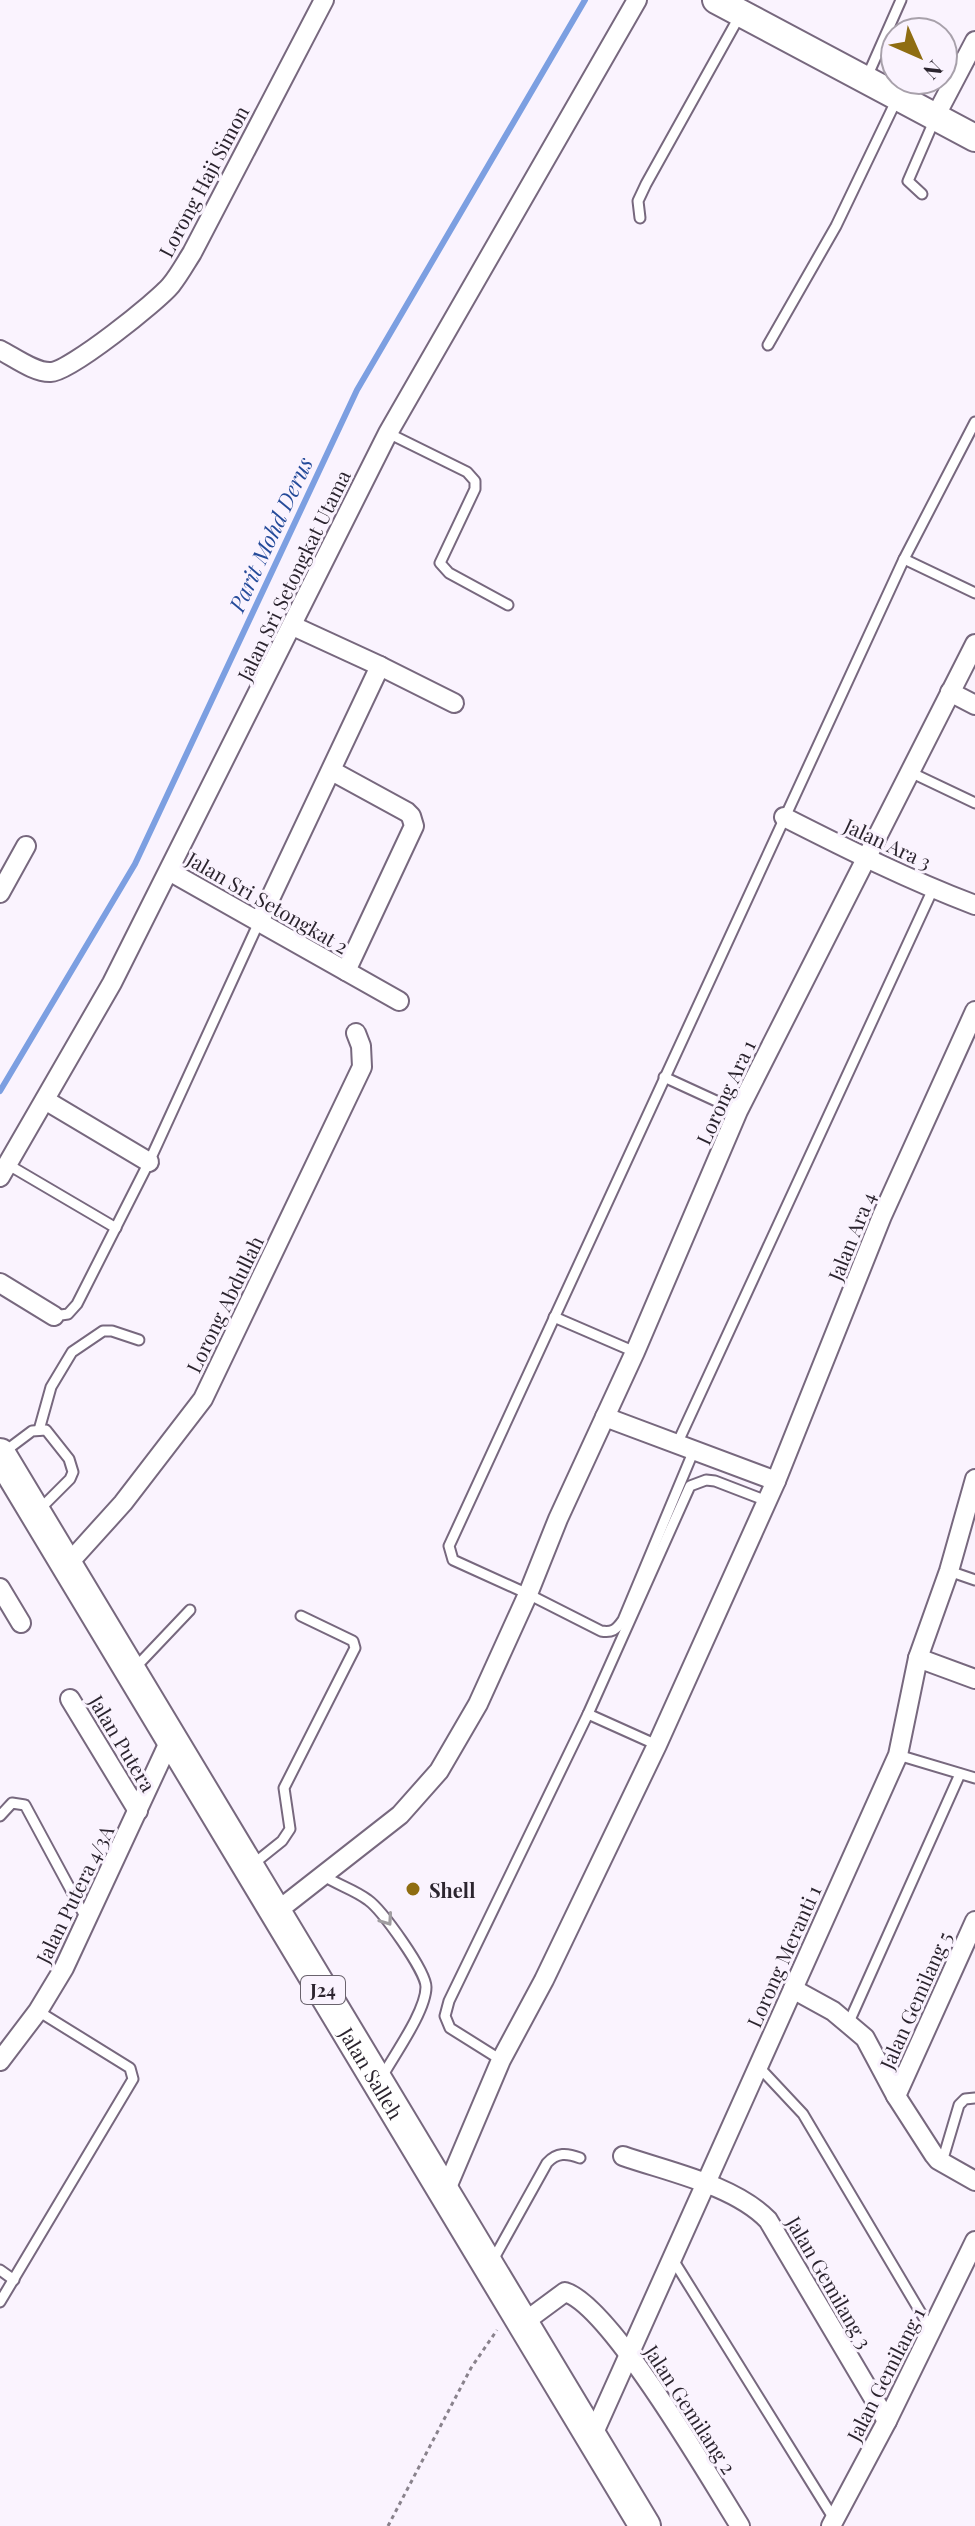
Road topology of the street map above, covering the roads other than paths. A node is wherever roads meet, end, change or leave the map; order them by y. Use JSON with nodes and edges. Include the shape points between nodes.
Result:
{"nodes":[{"id":1,"x":324,"y":0,"type":"edge"},
{"id":2,"x":637,"y":0,"type":"edge"},
{"id":3,"x":716,"y":0,"type":"edge"},
{"id":4,"x":901,"y":0,"type":"edge"},
{"id":5,"x":741,"y":14,"type":"junction"},
{"id":6,"x":975,"y":41,"type":"edge"},
{"id":7,"x":865,"y":81,"type":"junction"},
{"id":8,"x":898,"y":98,"type":"junction"},
{"id":9,"x":935,"y":117,"type":"junction"},
{"id":10,"x":975,"y":138,"type":"edge"},
{"id":11,"x":922,"y":194,"type":"dead end"},
{"id":12,"x":640,"y":218,"type":"dead end"},
{"id":13,"x":768,"y":345,"type":"dead end"},
{"id":14,"x":0,"y":350,"type":"edge"},
{"id":15,"x":975,"y":422,"type":"edge"},
{"id":16,"x":388,"y":433,"type":"junction"},
{"id":17,"x":904,"y":559,"type":"junction"},
{"id":18,"x":975,"y":593,"type":"edge"},
{"id":19,"x":508,"y":605,"type":"dead end"},
{"id":20,"x":293,"y":626,"type":"junction"},
{"id":21,"x":975,"y":644,"type":"edge"},
{"id":22,"x":380,"y":666,"type":"junction"},
{"id":23,"x":950,"y":692,"type":"junction"},
{"id":24,"x":454,"y":703,"type":"dead end"},
{"id":25,"x":975,"y":705,"type":"edge"},
{"id":26,"x":332,"y":771,"type":"junction"},
{"id":27,"x":910,"y":772,"type":"junction"},
{"id":28,"x":975,"y":803,"type":"edge"},
{"id":29,"x":784,"y":817,"type":"junction"},
{"id":30,"x":26,"y":846,"type":"dead end"},
{"id":31,"x":866,"y":859,"type":"junction"},
{"id":32,"x":169,"y":871,"type":"junction"},
{"id":33,"x":933,"y":889,"type":"junction"},
{"id":34,"x":0,"y":893,"type":"edge"},
{"id":35,"x":975,"y":905,"type":"edge"},
{"id":36,"x":259,"y":922,"type":"junction"},
{"id":37,"x":346,"y":971,"type":"junction"},
{"id":38,"x":399,"y":1001,"type":"dead end"},
{"id":39,"x":975,"y":1011,"type":"edge"},
{"id":40,"x":356,"y":1033,"type":"dead end"},
{"id":41,"x":664,"y":1077,"type":"junction"},
{"id":42,"x":45,"y":1100,"type":"junction"},
{"id":43,"x":738,"y":1111,"type":"junction"},
{"id":44,"x":149,"y":1162,"type":"junction"},
{"id":45,"x":4,"y":1170,"type":"edge"},
{"id":46,"x":116,"y":1228,"type":"junction"},
{"id":47,"x":0,"y":1283,"type":"edge"},
{"id":48,"x":54,"y":1316,"type":"joint"},
{"id":49,"x":554,"y":1317,"type":"junction"},
{"id":50,"x":139,"y":1340,"type":"dead end"},
{"id":51,"x":635,"y":1352,"type":"junction"},
{"id":52,"x":605,"y":1417,"type":"junction"},
{"id":53,"x":39,"y":1430,"type":"junction"},
{"id":54,"x":685,"y":1447,"type":"junction"},
{"id":55,"x":0,"y":1455,"type":"edge"},
{"id":56,"x":776,"y":1481,"type":"junction"},
{"id":57,"x":974,"y":1483,"type":"edge"},
{"id":58,"x":767,"y":1501,"type":"junction"},
{"id":59,"x":36,"y":1514,"type":"junction"},
{"id":60,"x":67,"y":1565,"type":"junction"},
{"id":61,"x":949,"y":1571,"type":"junction"},
{"id":62,"x":975,"y":1580,"type":"edge"},
{"id":63,"x":0,"y":1588,"type":"edge"},
{"id":64,"x":528,"y":1594,"type":"junction"},
{"id":65,"x":190,"y":1610,"type":"dead end"},
{"id":66,"x":301,"y":1616,"type":"dead end"},
{"id":67,"x":21,"y":1623,"type":"dead end"},
{"id":68,"x":918,"y":1658,"type":"junction"},
{"id":69,"x":132,"y":1672,"type":"junction"},
{"id":70,"x":975,"y":1679,"type":"edge"},
{"id":71,"x":70,"y":1699,"type":"dead end"},
{"id":72,"x":588,"y":1714,"type":"junction"},
{"id":73,"x":171,"y":1738,"type":"junction"},
{"id":74,"x":657,"y":1745,"type":"junction"},
{"id":75,"x":898,"y":1755,"type":"junction"},
{"id":76,"x":960,"y":1774,"type":"junction"},
{"id":77,"x":975,"y":1778,"type":"edge"},
{"id":78,"x":138,"y":1811,"type":"junction"},
{"id":79,"x":0,"y":1816,"type":"edge"},
{"id":80,"x":249,"y":1867,"type":"junction"},
{"id":81,"x":324,"y":1876,"type":"junction"},
{"id":82,"x":276,"y":1912,"type":"junction"},
{"id":83,"x":87,"y":1920,"type":"junction"},
{"id":84,"x":975,"y":1921,"type":"edge"},
{"id":85,"x":793,"y":1989,"type":"junction"},
{"id":86,"x":38,"y":2011,"type":"junction"},
{"id":87,"x":849,"y":2022,"type":"junction"},
{"id":88,"x":501,"y":2060,"type":"junction"},
{"id":89,"x":0,"y":2061,"type":"edge"},
{"id":90,"x":758,"y":2066,"type":"junction"},
{"id":91,"x":379,"y":2083,"type":"junction"},
{"id":92,"x":896,"y":2096,"type":"junction"},
{"id":93,"x":975,"y":2098,"type":"edge"},
{"id":94,"x":623,"y":2156,"type":"dead end"},
{"id":95,"x":580,"y":2158,"type":"dead end"},
{"id":96,"x":942,"y":2162,"type":"junction"},
{"id":97,"x":975,"y":2181,"type":"edge"},
{"id":98,"x":705,"y":2184,"type":"junction"},
{"id":99,"x":445,"y":2192,"type":"junction"},
{"id":100,"x":975,"y":2241,"type":"edge"},
{"id":101,"x":672,"y":2258,"type":"junction"},
{"id":102,"x":489,"y":2267,"type":"junction"},
{"id":103,"x":0,"y":2270,"type":"edge"},
{"id":104,"x":14,"y":2280,"type":"junction"},
{"id":105,"x":0,"y":2302,"type":"edge"},
{"id":106,"x":519,"y":2316,"type":"junction"},
{"id":107,"x":932,"y":2331,"type":"junction"},
{"id":108,"x":630,"y":2353,"type":"junction"},
{"id":109,"x":887,"y":2421,"type":"junction"},
{"id":110,"x":592,"y":2437,"type":"junction"},
{"id":111,"x":833,"y":2522,"type":"edge"},
{"id":112,"x":645,"y":2526,"type":"edge"},
{"id":113,"x":740,"y":2526,"type":"edge"}],
"edges":[{"from":1,"to":14,"type":"street","name":"Lorong Haji Simon","via":[[171,286],[67,367],[51,373]]},
{"from":2,"to":16,"type":"street","name":"Jalan Sri Setongkat Utama"},
{"from":3,"to":5,"type":"main road"},
{"from":4,"to":7,"type":"lane"},
{"from":5,"to":7,"type":"main road"},
{"from":5,"to":12,"type":"lane","via":[[646,184],[638,201]]},
{"from":6,"to":9,"type":"street"},
{"from":7,"to":8,"type":"main road"},
{"from":8,"to":9,"type":"main road"},
{"from":8,"to":13,"type":"lane","via":[[836,226]]},
{"from":9,"to":10,"type":"main road"},
{"from":9,"to":11,"type":"lane","via":[[908,181]]},
{"from":15,"to":17,"type":"lane"},
{"from":16,"to":19,"type":"lane","via":[[473,478],[475,489],[440,563]]},
{"from":16,"to":20,"type":"street","name":"Jalan Sri Setongkat Utama"},
{"from":17,"to":18,"type":"lane"},
{"from":17,"to":29,"type":"lane"},
{"from":20,"to":22,"type":"street"},
{"from":20,"to":32,"type":"street","name":"Jalan Sri Setongkat Utama"},
{"from":21,"to":23,"type":"street","name":"Lorong Ara 1"},
{"from":22,"to":24,"type":"street"},
{"from":22,"to":26,"type":"street"},
{"from":23,"to":25,"type":"street"},
{"from":23,"to":27,"type":"street","name":"Lorong Ara 1"},
{"from":26,"to":36,"type":"street"},
{"from":26,"to":37,"type":"street","name":"Jalan Sri Setongkat 2","via":[[407,812],[414,826]]},
{"from":27,"to":28,"type":"lane"},
{"from":27,"to":31,"type":"street","name":"Lorong Ara 1"},
{"from":29,"to":31,"type":"street","name":"Jalan Ara 3"},
{"from":29,"to":41,"type":"lane"},
{"from":30,"to":34,"type":"street"},
{"from":31,"to":33,"type":"street","name":"Jalan Ara 3"},
{"from":31,"to":43,"type":"street","name":"Lorong Ara 1"},
{"from":32,"to":36,"type":"street","name":"Jalan Sri Setongkat 2"},
{"from":32,"to":42,"type":"street","name":"Jalan Sri Setongkat Utama"},
{"from":33,"to":35,"type":"street","name":"Jalan Ara 3"},
{"from":33,"to":54,"type":"lane"},
{"from":36,"to":37,"type":"street","name":"Jalan Sri Setongkat 2"},
{"from":36,"to":44,"type":"lane"},
{"from":37,"to":38,"type":"street","name":"Jalan Sri Setongkat 2"},
{"from":39,"to":56,"type":"street","name":"Jalan Ara 4","via":[[882,1216]]},
{"from":40,"to":60,"type":"street","name":"Lorong Abdullah","via":[[362,1067],[203,1399],[123,1503]]},
{"from":41,"to":43,"type":"lane"},
{"from":41,"to":49,"type":"lane"},
{"from":42,"to":44,"type":"street"},
{"from":42,"to":45,"type":"street","name":"Jalan Sri Setongkat Utama"},
{"from":43,"to":51,"type":"street","name":"Lorong Ara 1"},
{"from":44,"to":46,"type":"lane"},
{"from":45,"to":46,"type":"lane"},
{"from":46,"to":48,"type":"lane","via":[[77,1304],[68,1314]]},
{"from":47,"to":48,"type":"street"},
{"from":49,"to":51,"type":"lane"},
{"from":49,"to":64,"type":"lane","via":[[449,1546],[458,1564]]},
{"from":50,"to":53,"type":"lane","via":[[103,1331],[72,1352],[51,1387]]},
{"from":51,"to":52,"type":"street","name":"Lorong Ara 1"},
{"from":52,"to":54,"type":"street"},
{"from":52,"to":64,"type":"street","name":"Lorong Ara 1"},
{"from":53,"to":55,"type":"lane"},
{"from":53,"to":59,"type":"lane","via":[[51,1434],[73,1472]]},
{"from":54,"to":56,"type":"street"},
{"from":54,"to":64,"type":"lane","via":[[617,1629],[601,1631]]},
{"from":55,"to":59,"type":"main road","name":"Jalan Salleh","number":"J24"},
{"from":56,"to":58,"type":"street","name":"Jalan Ara 4"},
{"from":57,"to":61,"type":"street","name":"Lorong Meranti 1"},
{"from":58,"to":72,"type":"lane","via":[[715,1481],[690,1486]]},
{"from":58,"to":74,"type":"street","name":"Jalan Ara 4"},
{"from":59,"to":60,"type":"main road","name":"Jalan Salleh","number":"J24"},
{"from":60,"to":69,"type":"main road","name":"Jalan Salleh","number":"J24"},
{"from":61,"to":62,"type":"lane"},
{"from":61,"to":68,"type":"street","name":"Lorong Meranti 1"},
{"from":63,"to":67,"type":"street"},
{"from":64,"to":81,"type":"street","name":"Lorong Ara 1","via":[[478,1704],[439,1771],[400,1815]]},
{"from":65,"to":69,"type":"lane"},
{"from":66,"to":80,"type":"lane","via":[[353,1641],[355,1648],[284,1788],[290,1829]]},
{"from":68,"to":70,"type":"street"},
{"from":68,"to":75,"type":"street","name":"Lorong Meranti 1"},
{"from":69,"to":73,"type":"main road","name":"Jalan Salleh","number":"J24"},
{"from":71,"to":78,"type":"street","name":"Jalan Putera"},
{"from":72,"to":74,"type":"lane"},
{"from":72,"to":88,"type":"lane","via":[[445,2016],[450,2028]]},
{"from":73,"to":78,"type":"street","name":"Jalan Putera 4/3A"},
{"from":73,"to":80,"type":"main road","name":"Jalan Salleh","number":"J24"},
{"from":74,"to":88,"type":"street","name":"Jalan Ara 4"},
{"from":75,"to":76,"type":"lane"},
{"from":75,"to":85,"type":"street","name":"Lorong Meranti 1"},
{"from":76,"to":77,"type":"lane"},
{"from":76,"to":87,"type":"lane"},
{"from":78,"to":83,"type":"street","name":"Jalan Putera 4/3A"},
{"from":79,"to":83,"type":"lane","via":[[12,1803],[25,1805]]},
{"from":80,"to":82,"type":"main road","name":"Jalan Salleh","number":"J24"},
{"from":81,"to":82,"type":"street","name":"Lorong Ara 1"},
{"from":81,"to":91,"type":"lane","one_way":true,"via":[[382,1912],[426,1986],[418,2013]]},
{"from":82,"to":91,"type":"main road","name":"Jalan Salleh","number":"J24"},
{"from":83,"to":86,"type":"street","name":"Jalan Putera 4/3A"},
{"from":84,"to":92,"type":"street","name":"Jalan Gemilang 5"},
{"from":85,"to":87,"type":"street"},
{"from":85,"to":90,"type":"street","name":"Lorong Meranti 1"},
{"from":86,"to":89,"type":"street","name":"Jalan Putera 4/3A"},
{"from":86,"to":104,"type":"lane","via":[[130,2068],[133,2079]]},
{"from":87,"to":92,"type":"street","via":[[865,2038]]},
{"from":88,"to":99,"type":"street","name":"Jalan Ara 4"},
{"from":90,"to":98,"type":"street","name":"Lorong Meranti 1"},
{"from":90,"to":107,"type":"lane","via":[[803,2114]]},
{"from":91,"to":99,"type":"main road","name":"Jalan Salleh","number":"J24"},
{"from":92,"to":96,"type":"street"},
{"from":93,"to":96,"type":"lane","via":[[959,2105]]},
{"from":94,"to":98,"type":"street","name":"Jalan Gemilang 3"},
{"from":95,"to":102,"type":"lane","via":[[567,2153],[551,2158]]},
{"from":96,"to":97,"type":"street"},
{"from":98,"to":101,"type":"street","name":"Lorong Meranti 1"},
{"from":98,"to":109,"type":"street","name":"Jalan Gemilang 3","via":[[744,2200],[768,2220]]},
{"from":99,"to":102,"type":"main road","name":"Jalan Salleh","number":"J24"},
{"from":100,"to":107,"type":"street","name":"Jalan Gemilang 1"},
{"from":101,"to":108,"type":"street","name":"Lorong Meranti 1"},
{"from":101,"to":111,"type":"lane"},
{"from":102,"to":106,"type":"main road","name":"Jalan Salleh","number":"J24"},
{"from":103,"to":104,"type":"lane"},
{"from":104,"to":105,"type":"lane"},
{"from":106,"to":108,"type":"street","name":"Jalan Gemilang 2","via":[[565,2292],[572,2294]]},
{"from":106,"to":110,"type":"main road","name":"Jalan Salleh","number":"J24"},
{"from":107,"to":109,"type":"street","name":"Jalan Gemilang 1"},
{"from":108,"to":110,"type":"street","name":"Lorong Meranti 1"},
{"from":108,"to":113,"type":"street","name":"Jalan Gemilang 2"},
{"from":109,"to":111,"type":"street","name":"Jalan Gemilang 1"},
{"from":110,"to":112,"type":"main road","name":"Jalan Salleh","number":"J24"}]}
